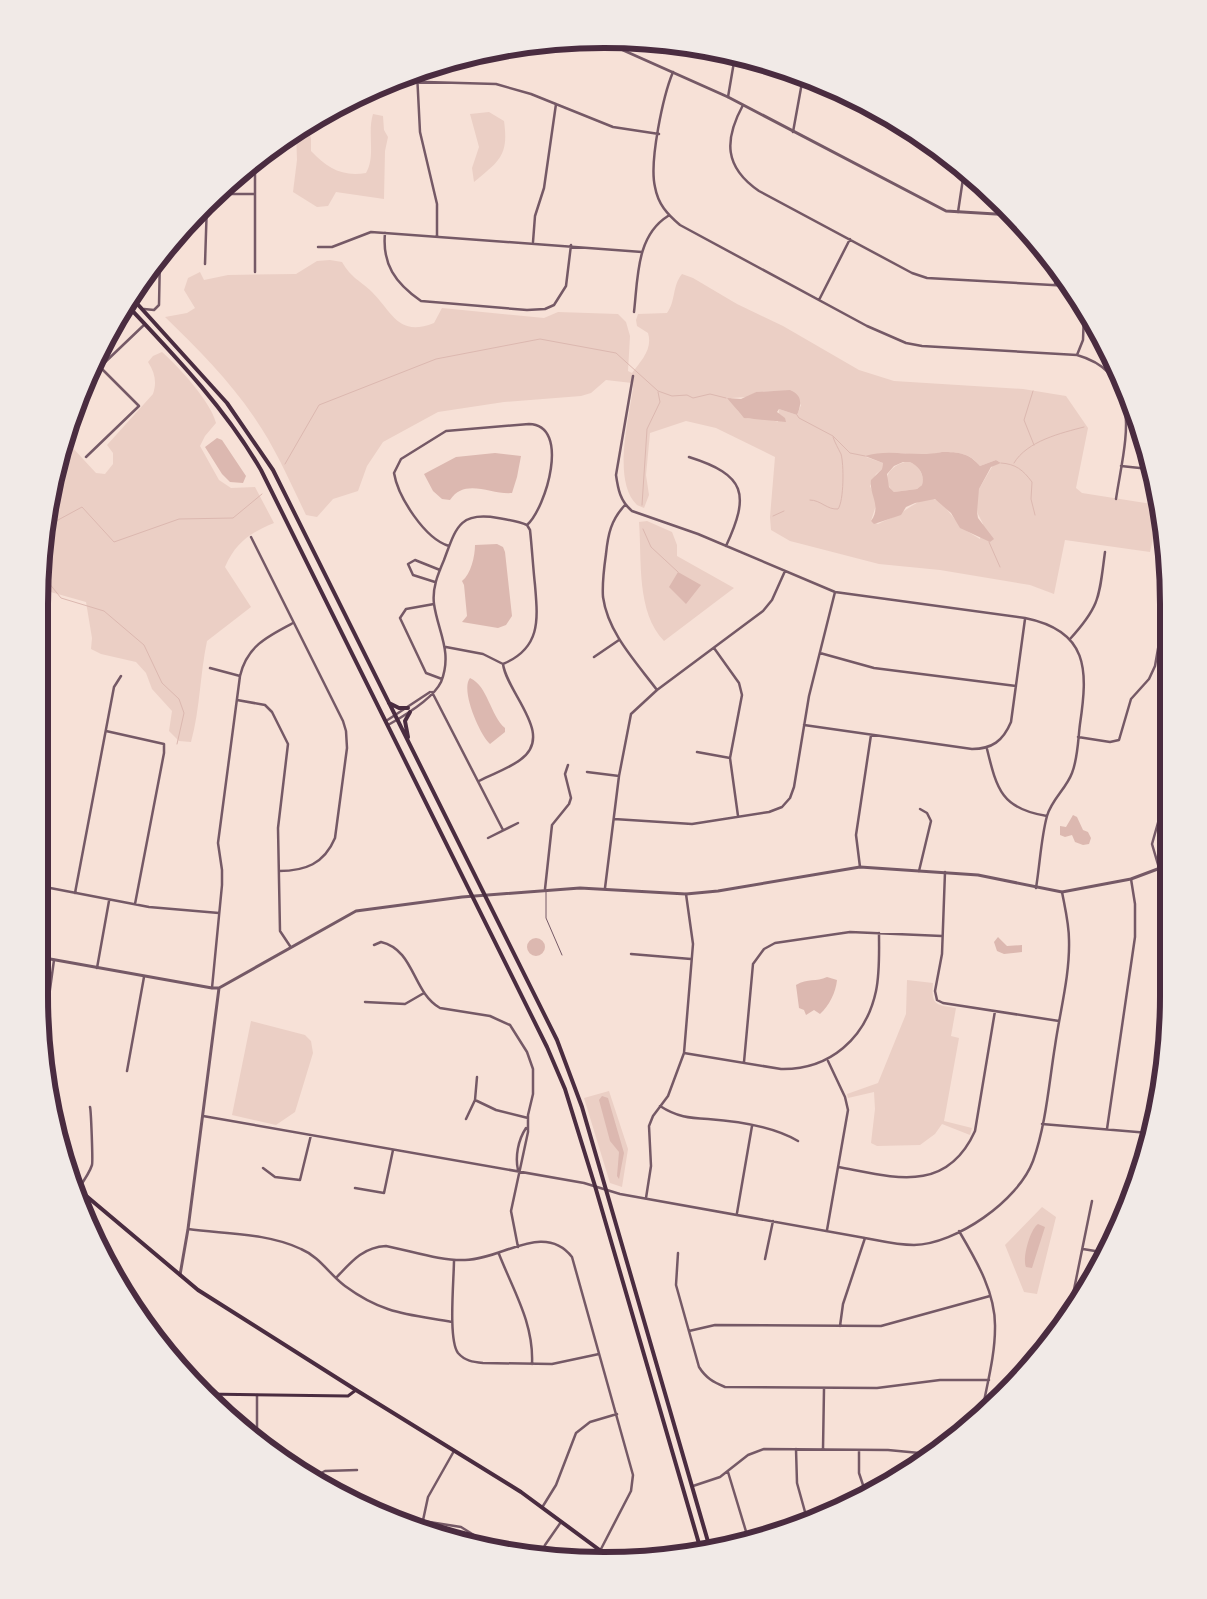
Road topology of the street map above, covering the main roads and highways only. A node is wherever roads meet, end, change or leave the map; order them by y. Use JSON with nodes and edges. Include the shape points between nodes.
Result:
{"nodes":[{"id":1,"x":136,"y":302,"type":"edge"},
{"id":2,"x":132,"y":310,"type":"edge"},
{"id":3,"x":389,"y":703,"type":"junction"},
{"id":4,"x":408,"y":742,"type":"junction"},
{"id":5,"x":85,"y":1195,"type":"edge"},
{"id":6,"x":356,"y":1390,"type":"junction"},
{"id":7,"x":216,"y":1394,"type":"edge"},
{"id":8,"x":708,"y":1542,"type":"edge"},
{"id":9,"x":699,"y":1543,"type":"edge"},
{"id":10,"x":604,"y":1552,"type":"edge"}],
"edges":[{"from":1,"to":3,"type":"main road","via":[[212,385],[260,449],[291,504]]},
{"from":2,"to":9,"type":"main road","via":[[214,402],[255,459],[556,1068],[595,1186]]},
{"from":3,"to":4,"type":"main road"},
{"from":3,"to":4,"type":"main road","via":[[409,710],[405,722]]},
{"from":4,"to":8,"type":"main road","via":[[563,1054],[607,1190]]},
{"from":5,"to":6,"type":"main road","via":[[198,1290]]},
{"from":6,"to":7,"type":"main road","via":[[348,1396]]},
{"from":6,"to":10,"type":"main road","via":[[543,1506]]}]}
